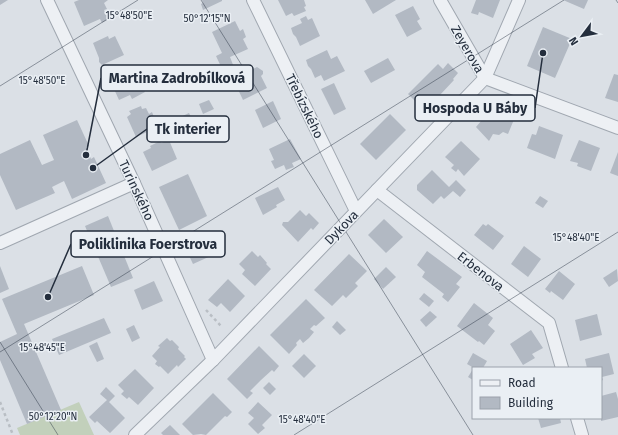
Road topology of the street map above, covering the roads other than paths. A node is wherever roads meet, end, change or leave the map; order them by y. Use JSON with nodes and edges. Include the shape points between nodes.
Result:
{"nodes":[{"id":1,"x":47,"y":0,"type":"edge"},
{"id":2,"x":253,"y":0,"type":"edge"},
{"id":3,"x":440,"y":0,"type":"edge"},
{"id":4,"x":518,"y":0,"type":"edge"},
{"id":5,"x":485,"y":78,"type":"junction"},
{"id":6,"x":618,"y":128,"type":"edge"},
{"id":7,"x":134,"y":183,"type":"junction"},
{"id":8,"x":377,"y":190,"type":"junction"},
{"id":9,"x":356,"y":211,"type":"junction"},
{"id":10,"x":0,"y":243,"type":"edge"},
{"id":11,"x":213,"y":360,"type":"junction"},
{"id":12,"x":562,"y":367,"type":"edge"},
{"id":13,"x":577,"y":419,"type":"edge"},
{"id":14,"x":135,"y":435,"type":"edge"},
{"id":15,"x":582,"y":435,"type":"edge"}],
"edges":[{"from":1,"to":7,"type":"street","name":"Turinského"},
{"from":2,"to":9,"type":"street","name":"Třebízského"},
{"from":3,"to":5,"type":"street","name":"Zeyerova"},
{"from":4,"to":5,"type":"street","name":"Dykova"},
{"from":5,"to":6,"type":"street","name":"Zeyerova"},
{"from":5,"to":8,"type":"street","name":"Dykova"},
{"from":7,"to":10,"type":"street"},
{"from":7,"to":11,"type":"street","name":"Turinského"},
{"from":8,"to":9,"type":"street","name":"Dykova"},
{"from":8,"to":12,"type":"street","name":"Erbenova","via":[[549,323]]},
{"from":9,"to":11,"type":"street","name":"Dykova"},
{"from":11,"to":14,"type":"street","name":"Dykova"},
{"from":13,"to":15,"type":"street"}]}
